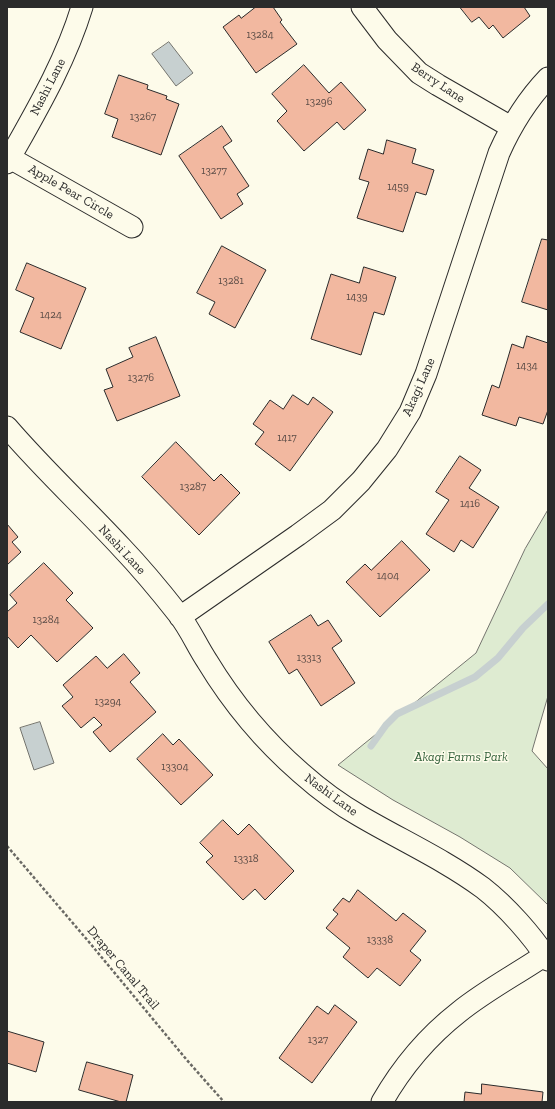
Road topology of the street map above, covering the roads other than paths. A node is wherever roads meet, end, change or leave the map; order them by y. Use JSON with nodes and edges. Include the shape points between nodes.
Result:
{"nodes":[{"id":1,"x":82,"y":7,"type":"edge"},
{"id":2,"x":362,"y":7,"type":"edge"},
{"id":3,"x":548,"y":78,"type":"edge"},
{"id":4,"x":511,"y":127,"type":"junction"},
{"id":5,"x":8,"y":160,"type":"edge"},
{"id":6,"x":132,"y":227,"type":"dead end"},
{"id":7,"x":7,"y":427,"type":"edge"},
{"id":8,"x":180,"y":617,"type":"junction"},
{"id":9,"x":547,"y":956,"type":"edge"},
{"id":10,"x":382,"y":1102,"type":"edge"}],
"edges":[{"from":1,"to":5,"type":"street","name":"Nashi Lane","via":[[59,68]]},
{"from":2,"to":4,"type":"street","name":"Berry Lane","via":[[387,40],[419,73]]},
{"from":3,"to":4,"type":"street","name":"Akagi Lane","via":[[527,102]]},
{"from":4,"to":8,"type":"street","name":"Akagi Lane","via":[[492,173],[426,374],[410,412],[387,449],[361,481],[332,510]]},
{"from":5,"to":6,"type":"street","name":"Apple Pear Circle"},
{"from":7,"to":8,"type":"street","name":"Nashi Lane","via":[[122,548]]},
{"from":8,"to":9,"type":"street","name":"Nashi Lane","via":[[239,708],[269,744],[301,774],[358,816],[444,863],[484,889],[503,906]]},
{"from":9,"to":10,"type":"street","name":"Nashi Lane","via":[[460,1011],[434,1033],[411,1059]]}]}
